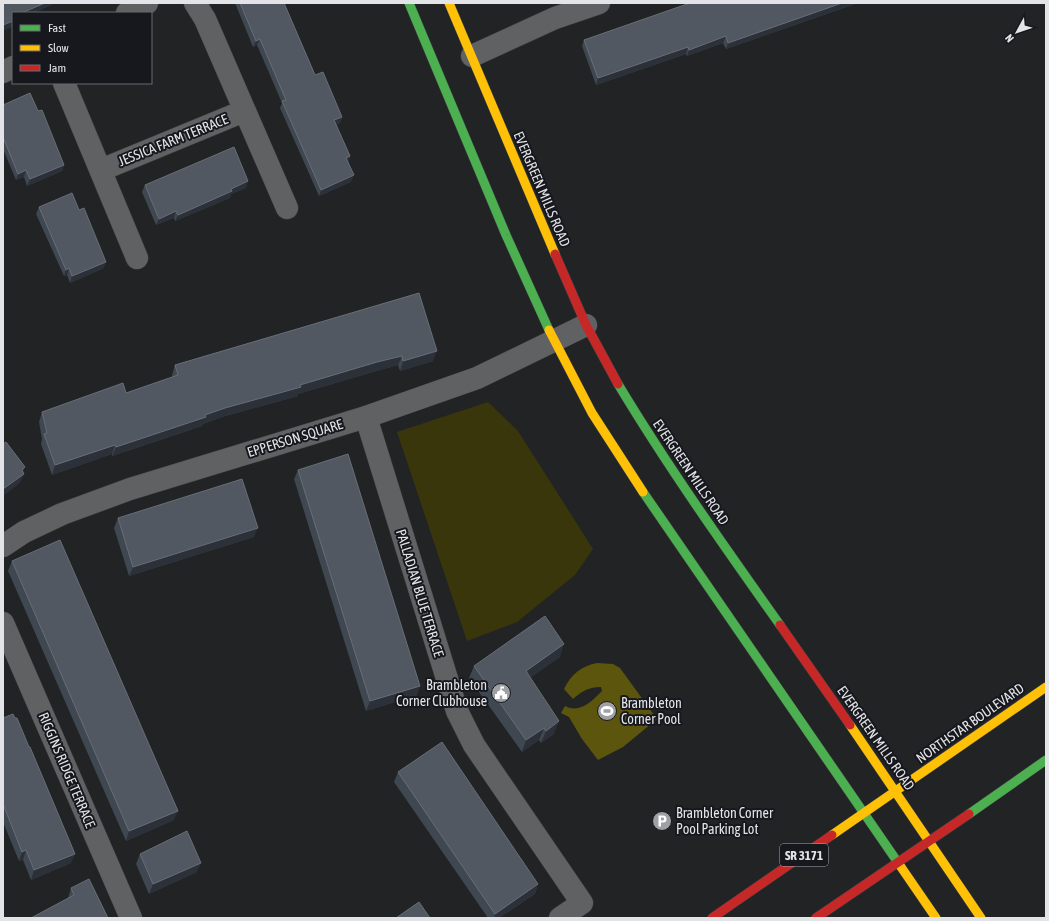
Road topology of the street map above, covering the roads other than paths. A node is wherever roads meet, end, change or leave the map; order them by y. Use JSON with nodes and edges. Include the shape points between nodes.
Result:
{"nodes":[{"id":1,"x":147,"y":3,"type":"edge"},
{"id":2,"x":195,"y":3,"type":"edge"},
{"id":3,"x":409,"y":3,"type":"edge"},
{"id":4,"x":449,"y":3,"type":"edge"},
{"id":5,"x":599,"y":3,"type":"edge"},
{"id":6,"x":552,"y":11,"type":"edge"},
{"id":7,"x":128,"y":12,"type":"edge"},
{"id":8,"x":472,"y":56,"type":"junction"},
{"id":9,"x":12,"y":68,"type":"edge"},
{"id":10,"x":3,"y":72,"type":"edge"},
{"id":11,"x":64,"y":84,"type":"edge"},
{"id":12,"x":244,"y":111,"type":"junction"},
{"id":13,"x":101,"y":170,"type":"junction"},
{"id":14,"x":287,"y":208,"type":"dead end"},
{"id":15,"x":137,"y":258,"type":"dead end"},
{"id":16,"x":586,"y":325,"type":"junction"},
{"id":17,"x":553,"y":340,"type":"junction"},
{"id":18,"x":366,"y":417,"type":"junction"},
{"id":19,"x":3,"y":546,"type":"edge"},
{"id":20,"x":3,"y":623,"type":"edge"},
{"id":21,"x":1046,"y":687,"type":"edge"},
{"id":22,"x":1046,"y":760,"type":"edge"},
{"id":23,"x":896,"y":791,"type":"junction"},
{"id":24,"x":865,"y":813,"type":"junction"},
{"id":25,"x":930,"y":842,"type":"junction"},
{"id":26,"x":898,"y":862,"type":"junction"},
{"id":27,"x":131,"y":918,"type":"edge"},
{"id":28,"x":560,"y":918,"type":"edge"},
{"id":29,"x":712,"y":918,"type":"edge"},
{"id":30,"x":816,"y":918,"type":"edge"},
{"id":31,"x":936,"y":918,"type":"edge"},
{"id":32,"x":982,"y":918,"type":"edge"}],
"edges":[{"from":1,"to":7,"type":"street"},
{"from":2,"to":12,"type":"street","name":"JESSICA FARM TERRACE","via":[[205,19]]},
{"from":3,"to":17,"type":"main road"},
{"from":4,"to":8,"type":"main road","name":"EVERGREEN MILLS ROAD"},
{"from":5,"to":6,"type":"street"},
{"from":6,"to":8,"type":"street"},
{"from":8,"to":16,"type":"main road","name":"EVERGREEN MILLS ROAD"},
{"from":9,"to":10,"type":"street"},
{"from":11,"to":13,"type":"street","name":"JESSICA FARM TERRACE"},
{"from":12,"to":13,"type":"street","name":"JESSICA FARM TERRACE"},
{"from":12,"to":14,"type":"street","name":"JESSICA FARM TERRACE"},
{"from":13,"to":15,"type":"street","name":"JESSICA FARM TERRACE"},
{"from":16,"to":17,"type":"street","name":"EPPERSON SQUARE"},
{"from":16,"to":23,"type":"main road","name":"EVERGREEN MILLS ROAD","via":[[644,428]]},
{"from":17,"to":18,"type":"street","name":"EPPERSON SQUARE","via":[[477,378]]},
{"from":17,"to":24,"type":"main road","via":[[592,413],[629,472]]},
{"from":18,"to":19,"type":"street","name":"EPPERSON SQUARE","via":[[130,489],[62,514],[24,532]]},
{"from":18,"to":28,"type":"street","name":"PALLADIAN BLUE TERRACE","via":[[457,711],[474,745],[582,903]]},
{"from":20,"to":27,"type":"street","name":"RIGGINS RIDGE TERRACE"},
{"from":21,"to":23,"type":"main road","name":"NORTHSTAR BOULEVARD","number":"SR 3171"},
{"from":22,"to":25,"type":"main road"},
{"from":23,"to":24,"type":"main road","name":"NORTHSTAR BOULEVARD","number":"SR 3171"},
{"from":23,"to":25,"type":"main road","name":"EVERGREEN MILLS ROAD"},
{"from":24,"to":26,"type":"main road"},
{"from":24,"to":29,"type":"main road","name":"NORTHSTAR BOULEVARD","number":"SR 3171"},
{"from":25,"to":26,"type":"main road"},
{"from":25,"to":32,"type":"main road","name":"EVERGREEN MILLS ROAD"},
{"from":26,"to":30,"type":"main road"},
{"from":26,"to":31,"type":"main road"}]}
